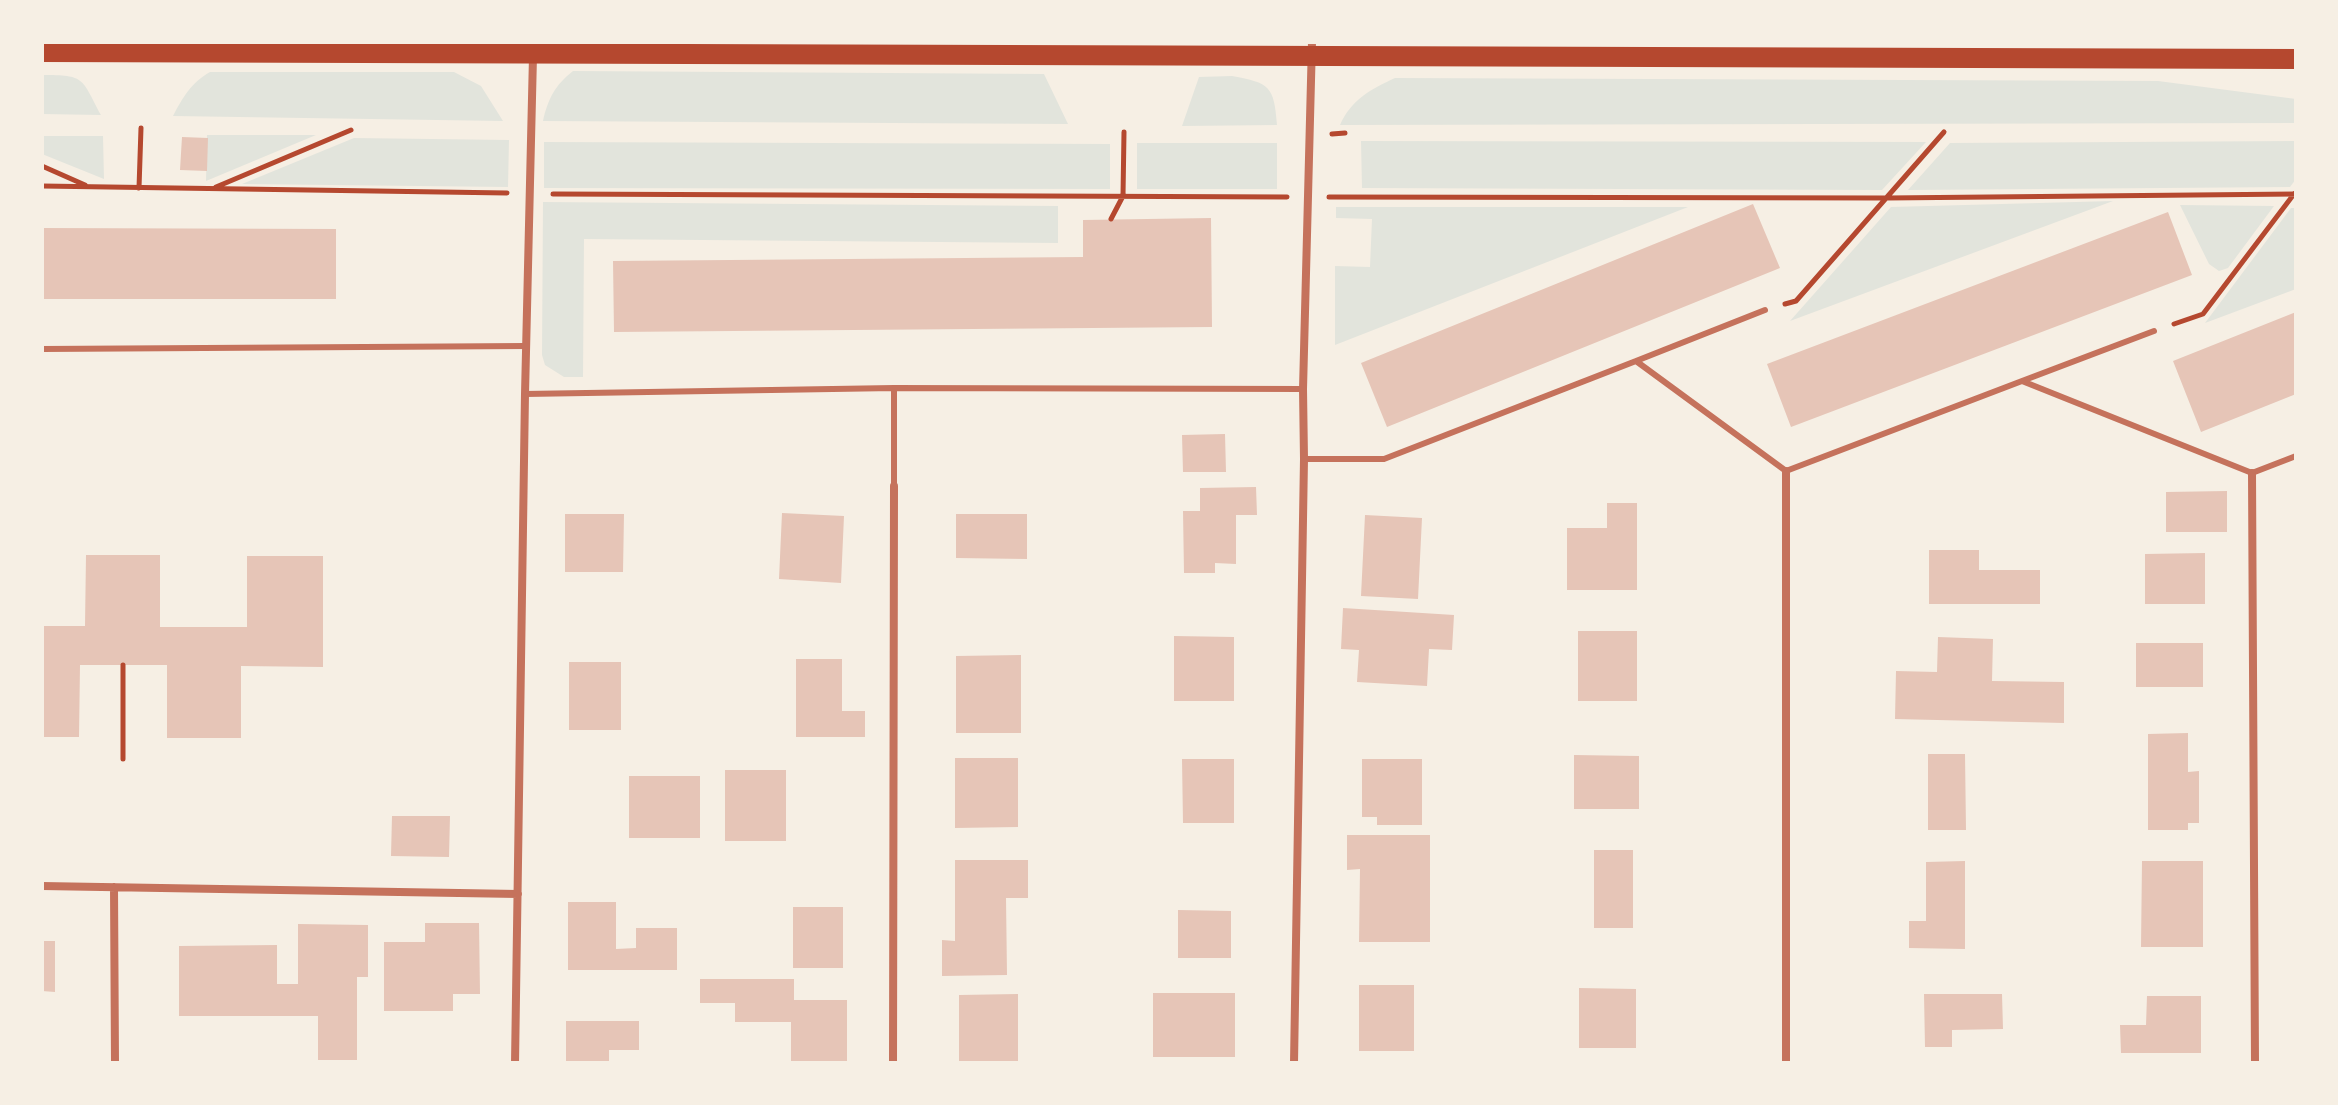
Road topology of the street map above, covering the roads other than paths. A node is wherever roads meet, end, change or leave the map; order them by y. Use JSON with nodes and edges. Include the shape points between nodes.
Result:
{"nodes":[{"id":1,"x":254,"y":47,"type":"edge"},
{"id":2,"x":1312,"y":48,"type":"edge"},
{"id":3,"x":42,"y":52,"type":"edge"},
{"id":4,"x":533,"y":52,"type":"junction"},
{"id":5,"x":2296,"y":59,"type":"edge"},
{"id":6,"x":1765,"y":310,"type":"road end"},
{"id":7,"x":2154,"y":331,"type":"road end"},
{"id":8,"x":526,"y":346,"type":"junction"},
{"id":9,"x":42,"y":349,"type":"edge"},
{"id":10,"x":1636,"y":361,"type":"junction"},
{"id":11,"x":2022,"y":381,"type":"junction"},
{"id":12,"x":894,"y":388,"type":"junction"},
{"id":13,"x":1303,"y":389,"type":"junction"},
{"id":14,"x":525,"y":394,"type":"junction"},
{"id":15,"x":2296,"y":456,"type":"edge"},
{"id":16,"x":1304,"y":459,"type":"junction"},
{"id":17,"x":1786,"y":471,"type":"junction"},
{"id":18,"x":2252,"y":473,"type":"junction"},
{"id":19,"x":894,"y":486,"type":"joint"},
{"id":20,"x":42,"y":886,"type":"edge"},
{"id":21,"x":114,"y":887,"type":"junction"},
{"id":22,"x":518,"y":894,"type":"junction"},
{"id":23,"x":115,"y":1063,"type":"edge"},
{"id":24,"x":515,"y":1063,"type":"edge"},
{"id":25,"x":893,"y":1063,"type":"edge"},
{"id":26,"x":1294,"y":1063,"type":"edge"},
{"id":27,"x":1786,"y":1063,"type":"edge"},
{"id":28,"x":2255,"y":1063,"type":"edge"}],
"edges":[{"from":1,"to":3,"type":"main road"},
{"from":1,"to":4,"type":"main road"},
{"from":2,"to":4,"type":"main road"},
{"from":2,"to":5,"type":"main road"},
{"from":2,"to":13,"type":"street"},
{"from":4,"to":8,"type":"street"},
{"from":6,"to":10,"type":"lane"},
{"from":7,"to":11,"type":"lane"},
{"from":8,"to":9,"type":"lane"},
{"from":8,"to":14,"type":"street"},
{"from":10,"to":16,"type":"lane","via":[[1384,459]]},
{"from":10,"to":17,"type":"lane"},
{"from":11,"to":17,"type":"lane"},
{"from":11,"to":18,"type":"lane"},
{"from":12,"to":13,"type":"lane"},
{"from":12,"to":14,"type":"lane"},
{"from":12,"to":19,"type":"lane"},
{"from":13,"to":16,"type":"street"},
{"from":14,"to":22,"type":"street"},
{"from":15,"to":18,"type":"lane"},
{"from":16,"to":26,"type":"street"},
{"from":17,"to":27,"type":"street"},
{"from":18,"to":28,"type":"street"},
{"from":19,"to":25,"type":"street"},
{"from":20,"to":21,"type":"street"},
{"from":21,"to":22,"type":"street"},
{"from":21,"to":23,"type":"street"},
{"from":22,"to":24,"type":"street"}]}
